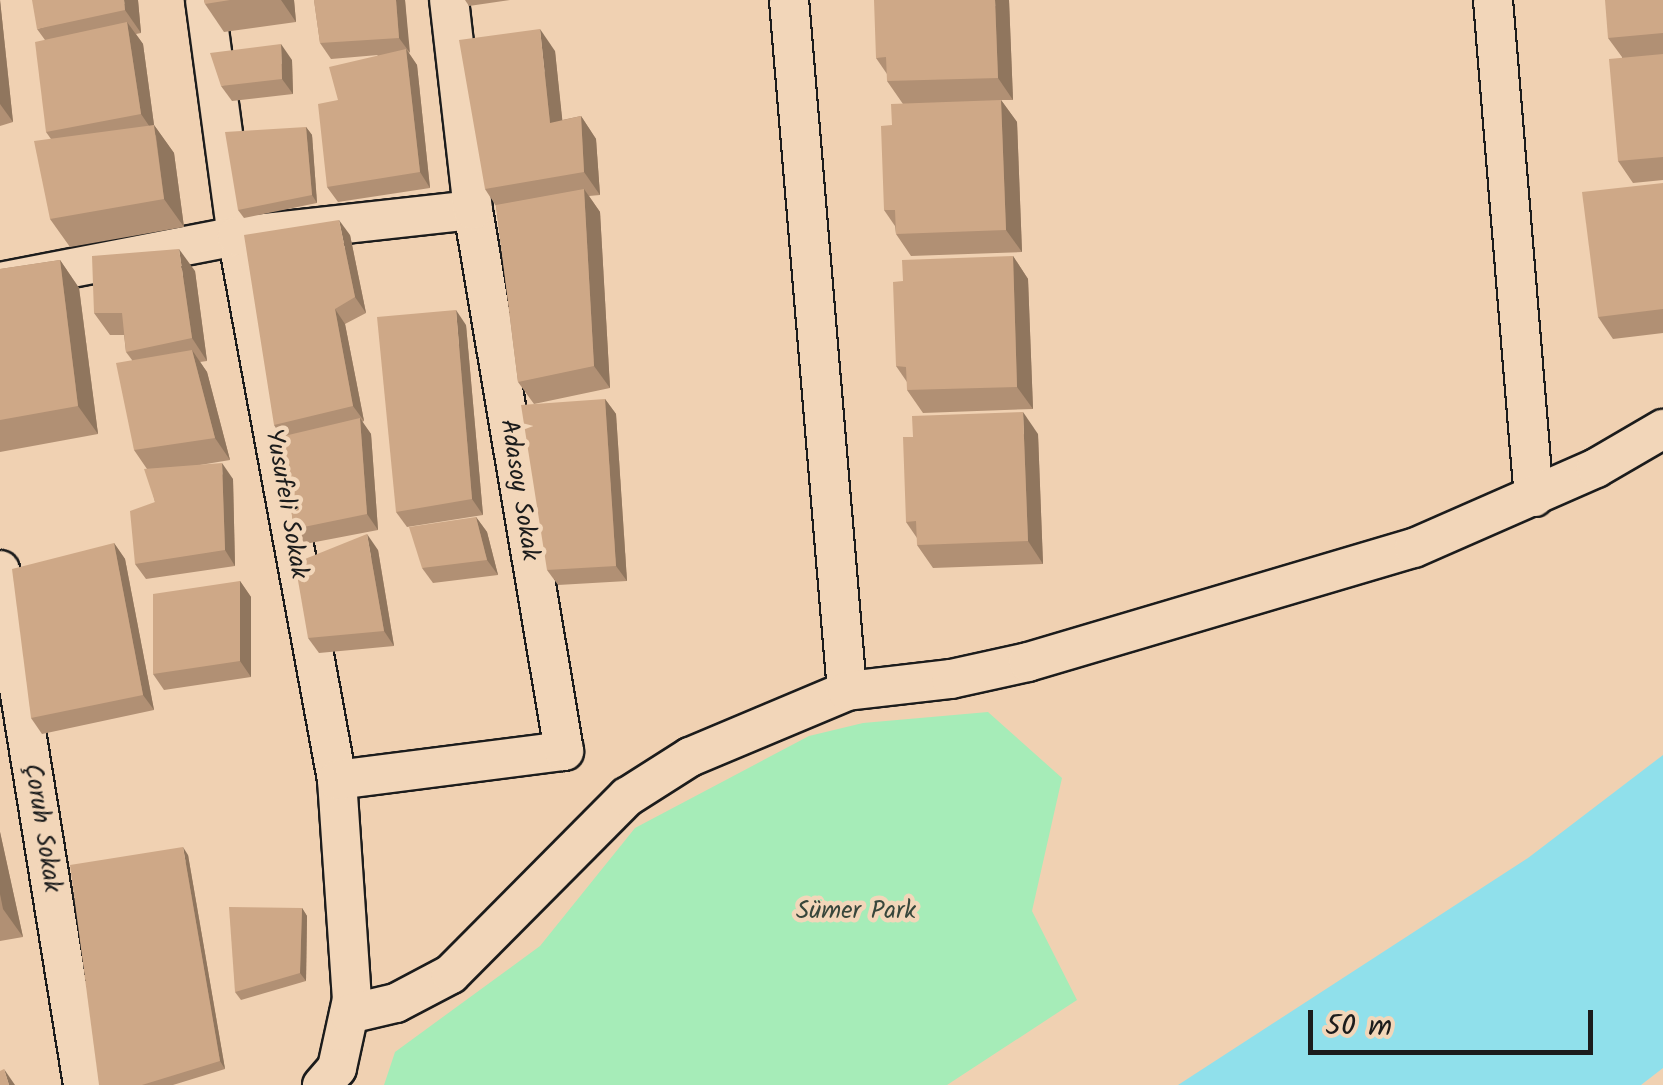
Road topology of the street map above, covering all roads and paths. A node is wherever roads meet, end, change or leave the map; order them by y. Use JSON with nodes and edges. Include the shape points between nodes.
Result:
{"nodes":[{"id":1,"x":206,"y":0,"type":"edge"},
{"id":2,"x":449,"y":0,"type":"edge"},
{"id":3,"x":788,"y":0,"type":"edge"},
{"id":4,"x":1493,"y":0,"type":"edge"},
{"id":5,"x":473,"y":210,"type":"junction"},
{"id":6,"x":237,"y":236,"type":"junction"},
{"id":7,"x":0,"y":282,"type":"edge"},
{"id":8,"x":1663,"y":429,"type":"edge"},
{"id":9,"x":1534,"y":497,"type":"junction"},
{"id":10,"x":0,"y":570,"type":"edge"},
{"id":11,"x":847,"y":691,"type":"junction"},
{"id":12,"x":337,"y":780,"type":"junction"},
{"id":13,"x":349,"y":1014,"type":"junction"},
{"id":14,"x":330,"y":1076,"type":"edge"},
{"id":15,"x":83,"y":1085,"type":"edge"}],
"edges":[{"from":1,"to":6,"type":"street","name":"Yusufeli Sokak"},
{"from":2,"to":5,"type":"street","name":"Adasoy Sokak"},
{"from":3,"to":11,"type":"street"},
{"from":4,"to":9,"type":"street"},
{"from":5,"to":6,"type":"street"},
{"from":5,"to":12,"type":"street","name":"Adasoy Sokak","via":[[564,751]]},
{"from":6,"to":7,"type":"street"},
{"from":6,"to":12,"type":"street","name":"Yusufeli Sokak"},
{"from":8,"to":9,"type":"street"},
{"from":9,"to":11,"type":"street","via":[[1315,580],[1028,662],[951,680]]},
{"from":10,"to":15,"type":"street","name":"Çoruh Sokak"},
{"from":11,"to":13,"type":"street","via":[[657,776],[452,974],[396,1003]]},
{"from":12,"to":13,"type":"street","name":"Yusufeli Sokak"},
{"from":13,"to":14,"type":"street","name":"Yusufeli Sokak"}]}
